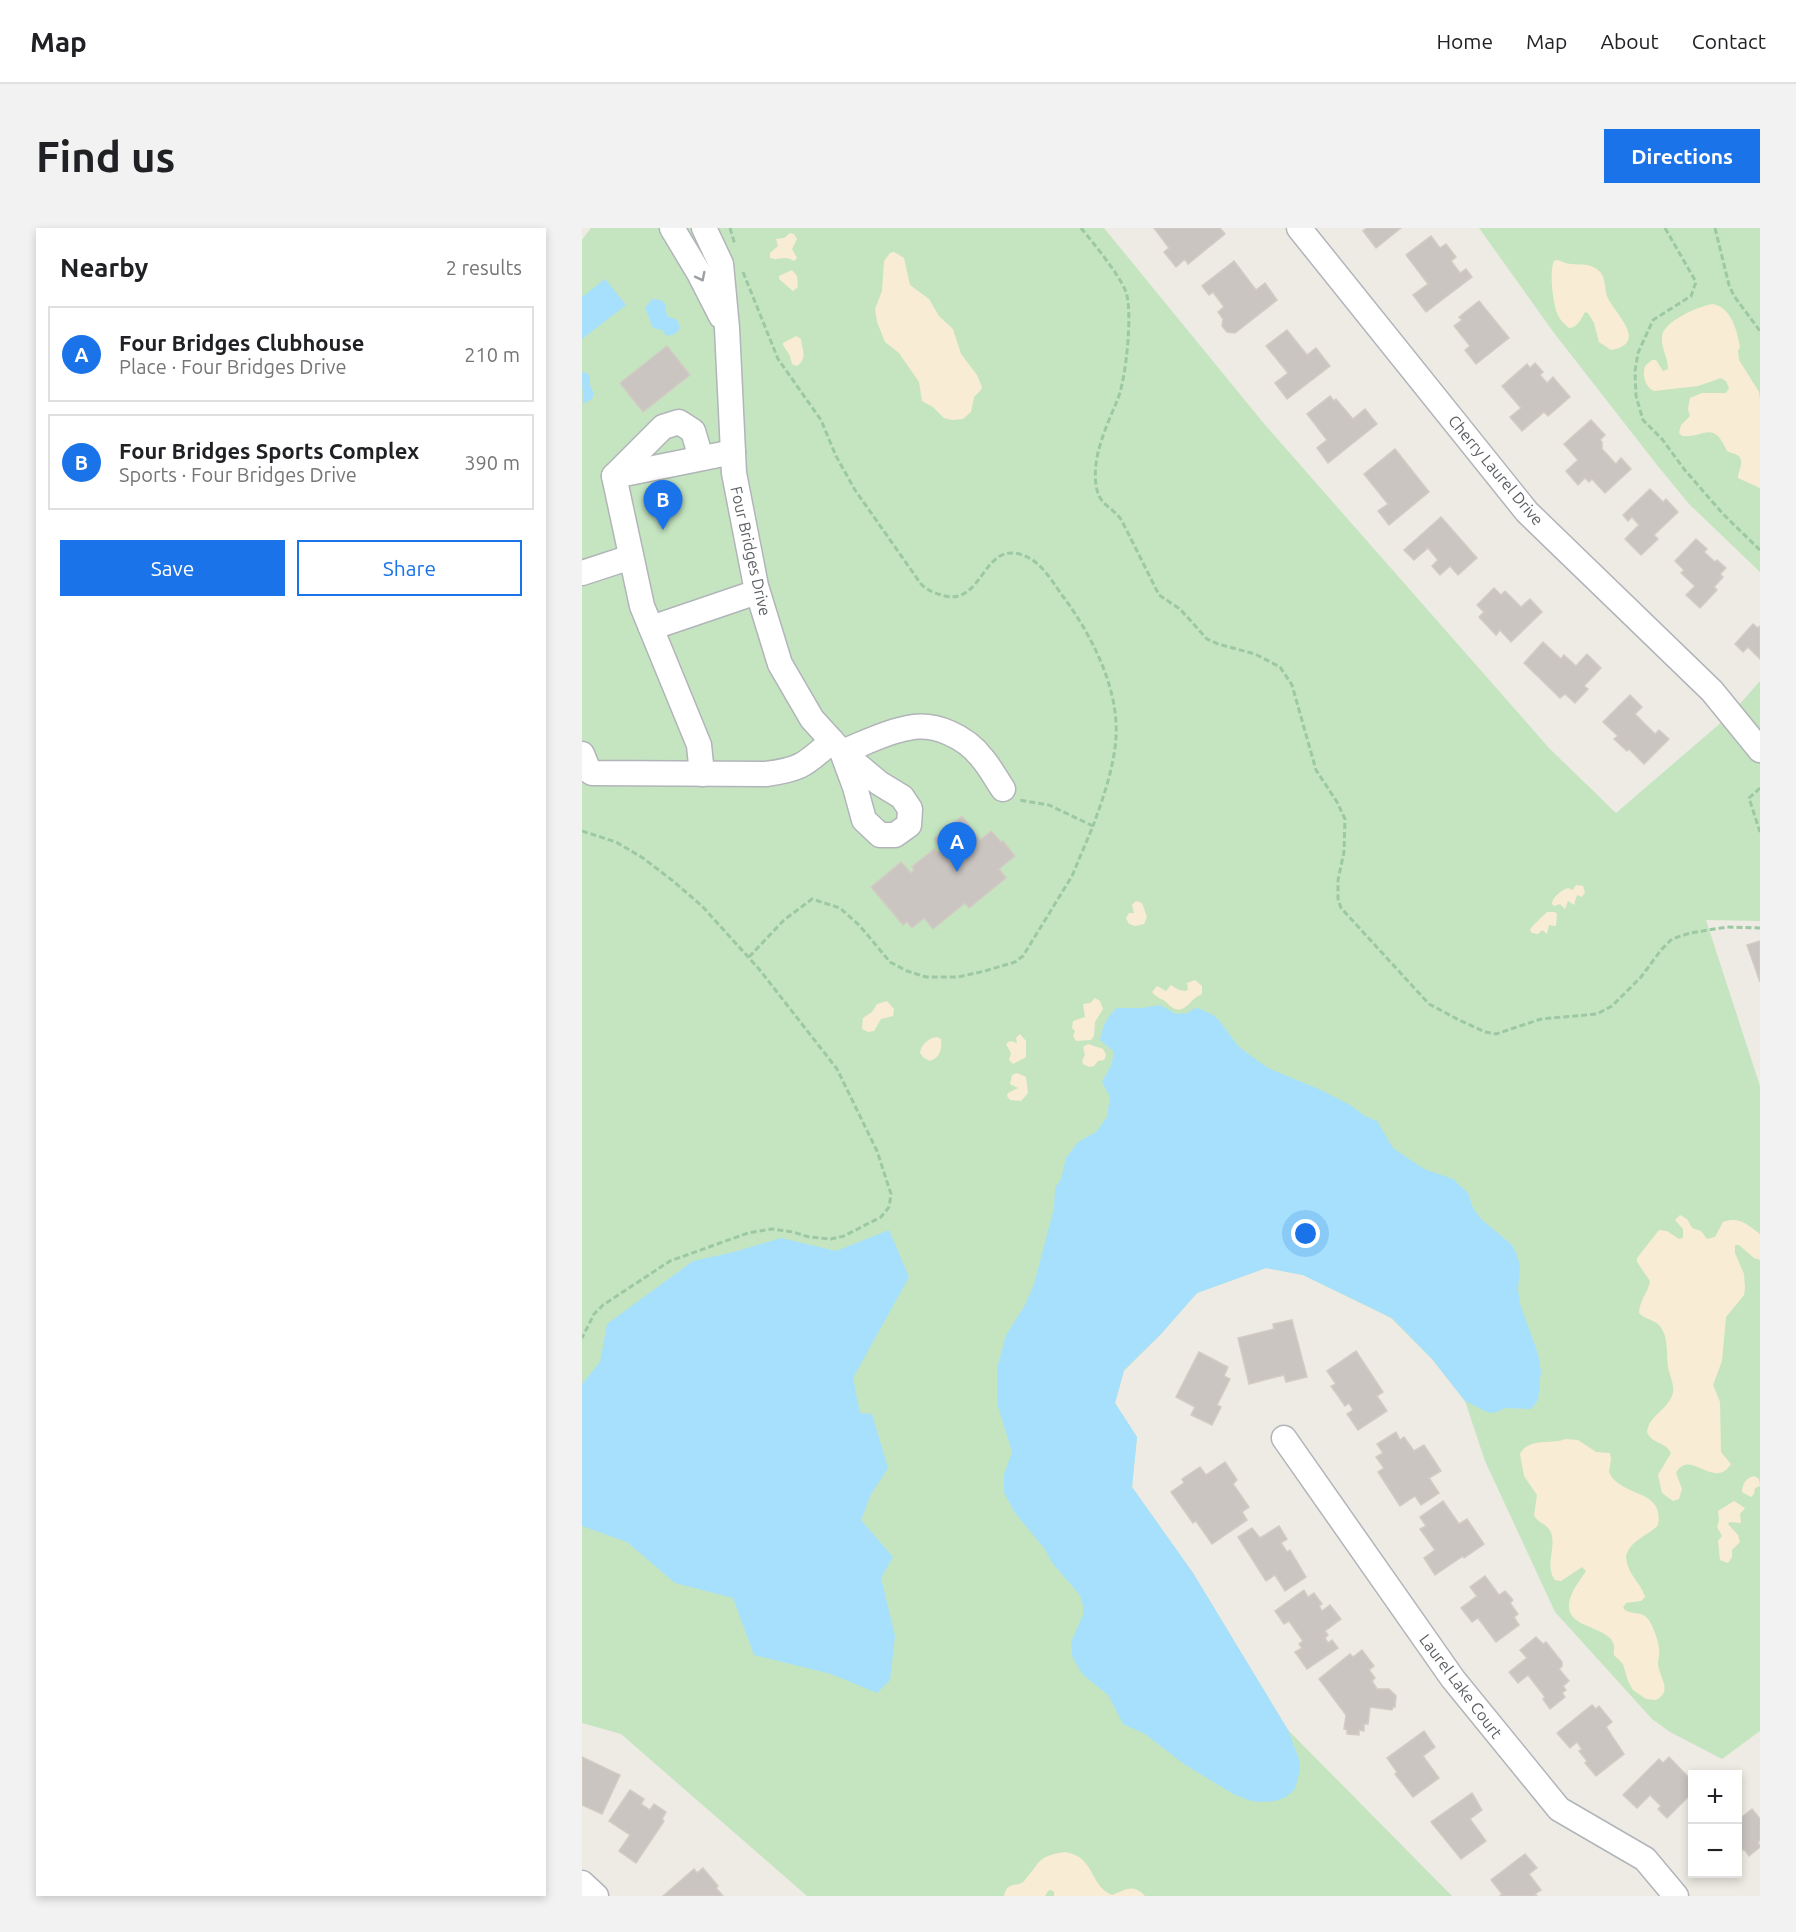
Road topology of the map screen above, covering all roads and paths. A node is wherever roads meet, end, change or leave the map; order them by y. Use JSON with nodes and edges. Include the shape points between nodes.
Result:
{"nodes":[{"id":1,"x":672,"y":228,"type":"edge"},
{"id":2,"x":704,"y":228,"type":"edge"},
{"id":3,"x":730,"y":228,"type":"edge"},
{"id":4,"x":1081,"y":228,"type":"edge"},
{"id":5,"x":1299,"y":228,"type":"edge"},
{"id":6,"x":1665,"y":228,"type":"edge"},
{"id":7,"x":1714,"y":228,"type":"edge"},
{"id":8,"x":736,"y":250,"type":"dead end"},
{"id":9,"x":740,"y":265,"type":"dead end"},
{"id":10,"x":727,"y":328,"type":"junction"},
{"id":11,"x":1760,"y":331,"type":"edge"},
{"id":12,"x":733,"y":452,"type":"junction"},
{"id":13,"x":701,"y":458,"type":"junction"},
{"id":14,"x":614,"y":476,"type":"junction"},
{"id":15,"x":1760,"y":550,"type":"edge"},
{"id":16,"x":631,"y":557,"type":"junction"},
{"id":17,"x":582,"y":573,"type":"edge"},
{"id":18,"x":757,"y":591,"type":"junction"},
{"id":19,"x":651,"y":628,"type":"junction"},
{"id":20,"x":837,"y":746,"type":"junction"},
{"id":21,"x":1760,"y":750,"type":"edge"},
{"id":22,"x":582,"y":754,"type":"edge"},
{"id":23,"x":702,"y":774,"type":"junction"},
{"id":24,"x":1760,"y":788,"type":"edge"},
{"id":25,"x":1003,"y":789,"type":"joint"},
{"id":26,"x":1093,"y":826,"type":"junction"},
{"id":27,"x":582,"y":831,"type":"edge"},
{"id":28,"x":1760,"y":832,"type":"edge"},
{"id":29,"x":1760,"y":928,"type":"edge"},
{"id":30,"x":749,"y":957,"type":"junction"},
{"id":31,"x":582,"y":1338,"type":"edge"},
{"id":32,"x":1284,"y":1438,"type":"dead end"},
{"id":33,"x":582,"y":1883,"type":"edge"},
{"id":34,"x":596,"y":1896,"type":"edge"},
{"id":35,"x":1676,"y":1896,"type":"edge"}],
"edges":[{"from":1,"to":10,"type":"street","name":"Four Bridges Drive","one_way":true},
{"from":2,"to":10,"type":"street","name":"Four Bridges Drive","via":[[721,264]]},
{"from":3,"to":8,"type":"path"},
{"from":4,"to":29,"type":"path","via":[[1118,279],[1127,301],[1124,375],[1119,398],[1102,435],[1096,470],[1101,501],[1122,521],[1159,595],[1180,609],[1207,639],[1255,654],[1286,674],[1316,770],[1345,819],[1338,880],[1341,908],[1429,1004],[1496,1034],[1541,1019],[1597,1014],[1622,998],[1672,939],[1727,927]]},
{"from":5,"to":21,"type":"street","name":"Cherry Laurel Drive","via":[[1527,512],[1712,692]]},
{"from":6,"to":15,"type":"path","via":[[1696,282],[1691,296],[1653,320],[1638,353],[1636,396],[1643,420],[1723,514]]},
{"from":7,"to":11,"type":"path","via":[[1729,285]]},
{"from":9,"to":26,"type":"path","via":[[778,359],[817,413],[855,490],[921,584],[928,591],[953,598],[969,591],[1002,554],[1017,553],[1033,560],[1074,612],[1105,676],[1116,720],[1112,760]]},
{"from":10,"to":12,"type":"street","name":"Four Bridges Drive"},
{"from":12,"to":13,"type":"street"},
{"from":12,"to":18,"type":"street","name":"Four Bridges Drive"},
{"from":13,"to":14,"type":"street"},
{"from":13,"to":14,"type":"street","via":[[693,431],[679,422],[663,427]]},
{"from":14,"to":16,"type":"street"},
{"from":16,"to":17,"type":"street"},
{"from":16,"to":19,"type":"street"},
{"from":18,"to":19,"type":"street"},
{"from":18,"to":20,"type":"street","name":"Four Bridges Drive","via":[[780,664],[812,719]]},
{"from":19,"to":23,"type":"street","via":[[699,745]]},
{"from":20,"to":23,"type":"street","via":[[793,770]]},
{"from":20,"to":25,"type":"street","via":[[909,727],[938,728],[965,741]]},
{"from":22,"to":23,"type":"street","via":[[592,773]]},
{"from":24,"to":28,"type":"path","via":[[1749,798]]},
{"from":25,"to":26,"type":"path","via":[[1007,797],[1049,805]]},
{"from":26,"to":30,"type":"path","via":[[1072,876],[1032,943],[1015,962],[958,977],[907,971],[890,962],[840,908],[812,899],[784,920]]},
{"from":27,"to":30,"type":"path","via":[[616,842],[643,858],[702,906]]},
{"from":30,"to":31,"type":"path","via":[[837,1070],[877,1151],[891,1194],[889,1207],[880,1217],[844,1236],[809,1237],[772,1229],[748,1233],[670,1261],[603,1305]]},
{"from":32,"to":35,"type":"street","name":"Laurel Lake Court","via":[[1453,1679],[1559,1809],[1645,1859]]},
{"from":33,"to":34,"type":"street"}]}
